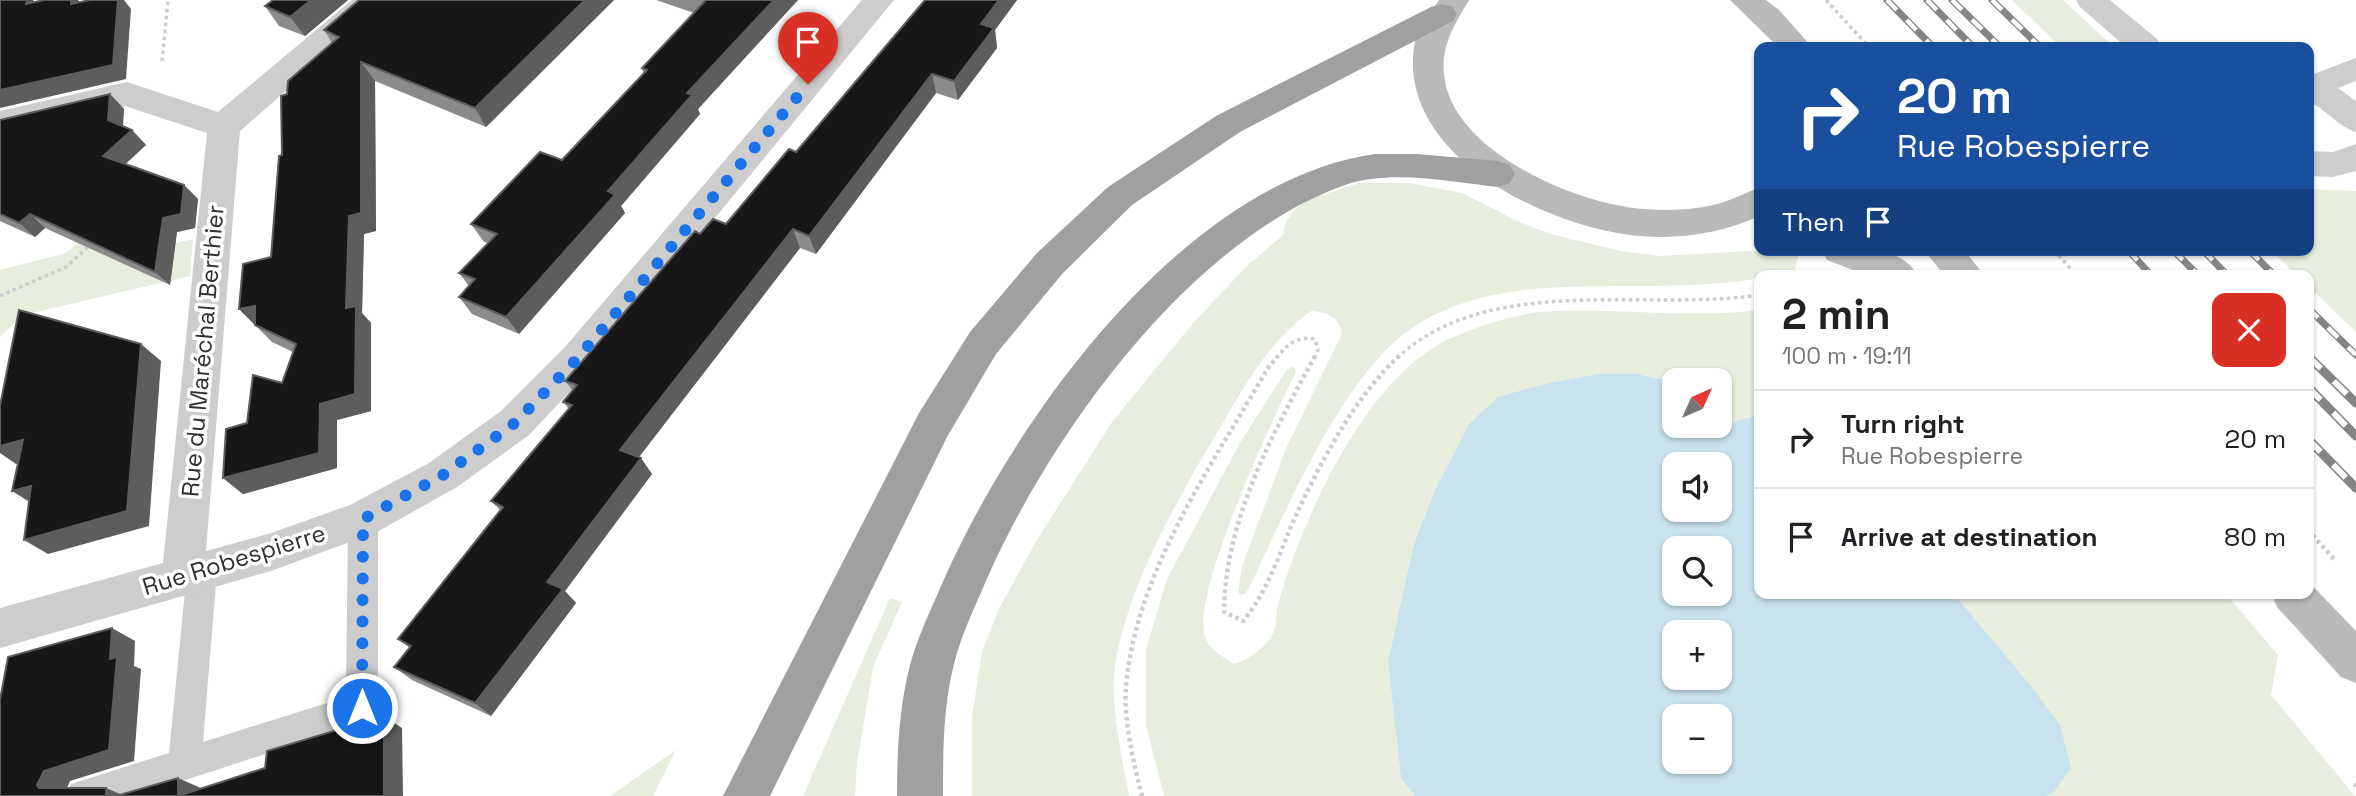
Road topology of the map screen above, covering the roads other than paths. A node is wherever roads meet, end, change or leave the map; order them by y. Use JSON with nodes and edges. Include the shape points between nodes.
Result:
{"nodes":[{"id":1,"x":371,"y":0,"type":"edge"},
{"id":2,"x":879,"y":0,"type":"edge"},
{"id":3,"x":1745,"y":0,"type":"edge"},
{"id":4,"x":2091,"y":0,"type":"edge"},
{"id":5,"x":1448,"y":7,"type":"edge"},
{"id":6,"x":1791,"y":42,"type":"edge"},
{"id":7,"x":2140,"y":42,"type":"edge"},
{"id":8,"x":2356,"y":69,"type":"edge"},
{"id":9,"x":2314,"y":86,"type":"edge"},
{"id":10,"x":2314,"y":89,"type":"edge"},
{"id":11,"x":2356,"y":120,"type":"edge"},
{"id":12,"x":0,"y":124,"type":"edge"},
{"id":13,"x":224,"y":126,"type":"junction"},
{"id":14,"x":2356,"y":156,"type":"edge"},
{"id":15,"x":2314,"y":163,"type":"edge"},
{"id":16,"x":1498,"y":174,"type":"junction"},
{"id":17,"x":1754,"y":203,"type":"edge"},
{"id":18,"x":1705,"y":220,"type":"junction"},
{"id":19,"x":1754,"y":230,"type":"edge"},
{"id":20,"x":1861,"y":256,"type":"edge"},
{"id":21,"x":1948,"y":256,"type":"edge"},
{"id":22,"x":1889,"y":270,"type":"edge"},
{"id":23,"x":1961,"y":270,"type":"edge"},
{"id":24,"x":363,"y":519,"type":"junction"},
{"id":25,"x":192,"y":574,"type":"junction"},
{"id":26,"x":2298,"y":599,"type":"edge"},
{"id":27,"x":0,"y":628,"type":"edge"},
{"id":28,"x":2356,"y":662,"type":"edge"},
{"id":29,"x":184,"y":764,"type":"junction"},
{"id":30,"x":83,"y":796,"type":"edge"},
{"id":31,"x":746,"y":796,"type":"edge"},
{"id":32,"x":920,"y":796,"type":"edge"}],
"edges":[{"from":1,"to":13,"type":"street"},
{"from":2,"to":24,"type":"street","name":"Rue Robespierre","via":[[578,358],[515,423],[443,475]]},
{"from":3,"to":6,"type":"main road"},
{"from":4,"to":7,"type":"street"},
{"from":5,"to":16,"type":"main road","via":[[1431,33],[1426,52],[1435,101],[1451,129]]},
{"from":5,"to":31,"type":"highway","via":[[1228,124],[1120,196],[1051,263],[983,343],[933,425]]},
{"from":8,"to":9,"type":"street"},
{"from":10,"to":11,"type":"street","via":[[2334,99]]},
{"from":12,"to":13,"type":"street","via":[[127,94]]},
{"from":13,"to":25,"type":"street","name":"Rue du Maréchal Berthier"},
{"from":14,"to":15,"type":"street","via":[[2334,165]]},
{"from":16,"to":18,"type":"main road","via":[[1531,192],[1606,218],[1644,223]]},
{"from":16,"to":32,"type":"highway","via":[[1366,168],[1308,186],[1212,247],[1112,345],[1001,506],[963,580],[932,665],[921,744]]},
{"from":17,"to":18,"type":"main road"},
{"from":18,"to":19,"type":"main road"},
{"from":20,"to":22,"type":"main road"},
{"from":21,"to":23,"type":"main road"},
{"from":24,"to":25,"type":"street","name":"Rue Robespierre"},
{"from":24,"to":29,"type":"lane","via":[[362,708]]},
{"from":25,"to":27,"type":"street","name":"Rue Robespierre"},
{"from":25,"to":29,"type":"lane"},
{"from":26,"to":28,"type":"main road"},
{"from":29,"to":30,"type":"lane"}]}
